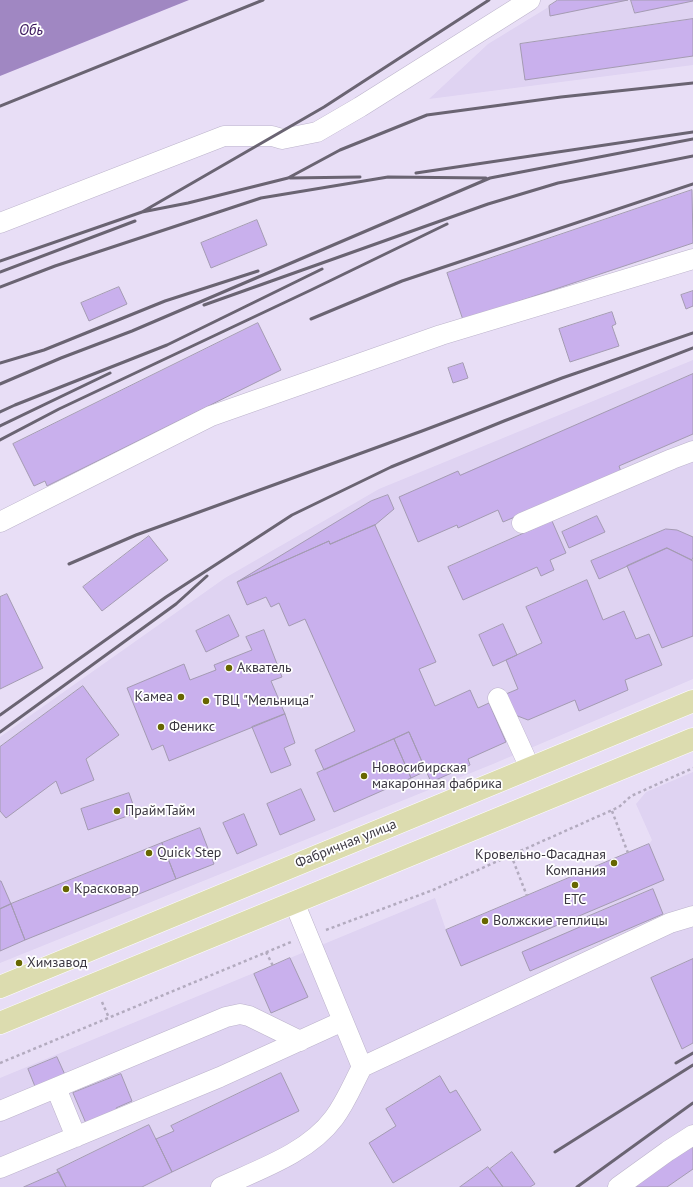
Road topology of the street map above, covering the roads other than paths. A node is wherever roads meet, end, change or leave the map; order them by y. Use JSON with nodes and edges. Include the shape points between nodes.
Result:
{"nodes":[{"id":1,"x":530,"y":0,"type":"edge"},
{"id":2,"x":0,"y":223,"type":"edge"},
{"id":3,"x":693,"y":259,"type":"edge"},
{"id":4,"x":693,"y":451,"type":"edge"},
{"id":5,"x":0,"y":522,"type":"edge"},
{"id":6,"x":522,"y":523,"type":"dead end"},
{"id":7,"x":498,"y":698,"type":"dead end"},
{"id":8,"x":693,"y":701,"type":"edge"},
{"id":9,"x":693,"y":739,"type":"edge"},
{"id":10,"x":530,"y":768,"type":"junction"},
{"id":11,"x":294,"y":902,"type":"junction"},
{"id":12,"x":693,"y":916,"type":"edge"},
{"id":13,"x":0,"y":987,"type":"edge"},
{"id":14,"x":343,"y":1021,"type":"junction"},
{"id":15,"x":0,"y":1023,"type":"edge"},
{"id":16,"x":300,"y":1040,"type":"junction"},
{"id":17,"x":362,"y":1067,"type":"junction"},
{"id":18,"x":56,"y":1088,"type":"junction"},
{"id":19,"x":0,"y":1111,"type":"edge"},
{"id":20,"x":693,"y":1135,"type":"edge"},
{"id":21,"x":76,"y":1137,"type":"junction"},
{"id":22,"x":0,"y":1168,"type":"edge"},
{"id":23,"x":221,"y":1187,"type":"edge"},
{"id":24,"x":618,"y":1187,"type":"edge"}],
"edges":[{"from":1,"to":2,"type":"street","via":[[317,132],[282,138],[224,136]]},
{"from":3,"to":5,"type":"street","via":[[441,335],[211,416]]},
{"from":4,"to":6,"type":"street"},
{"from":7,"to":10,"type":"street"},
{"from":8,"to":10,"type":"main road","name":"Фабричная улица"},
{"from":9,"to":11,"type":"main road"},
{"from":10,"to":13,"type":"main road","name":"Фабричная улица"},
{"from":11,"to":14,"type":"street"},
{"from":11,"to":15,"type":"main road"},
{"from":12,"to":17,"type":"street","via":[[670,923]]},
{"from":14,"to":16,"type":"street"},
{"from":14,"to":17,"type":"street"},
{"from":16,"to":18,"type":"street","via":[[240,1014],[226,1017]]},
{"from":16,"to":21,"type":"street"},
{"from":17,"to":23,"type":"street","via":[[334,1118],[309,1143],[292,1154]]},
{"from":18,"to":19,"type":"street"},
{"from":18,"to":21,"type":"street"},
{"from":20,"to":24,"type":"street"},
{"from":21,"to":22,"type":"street"}]}
